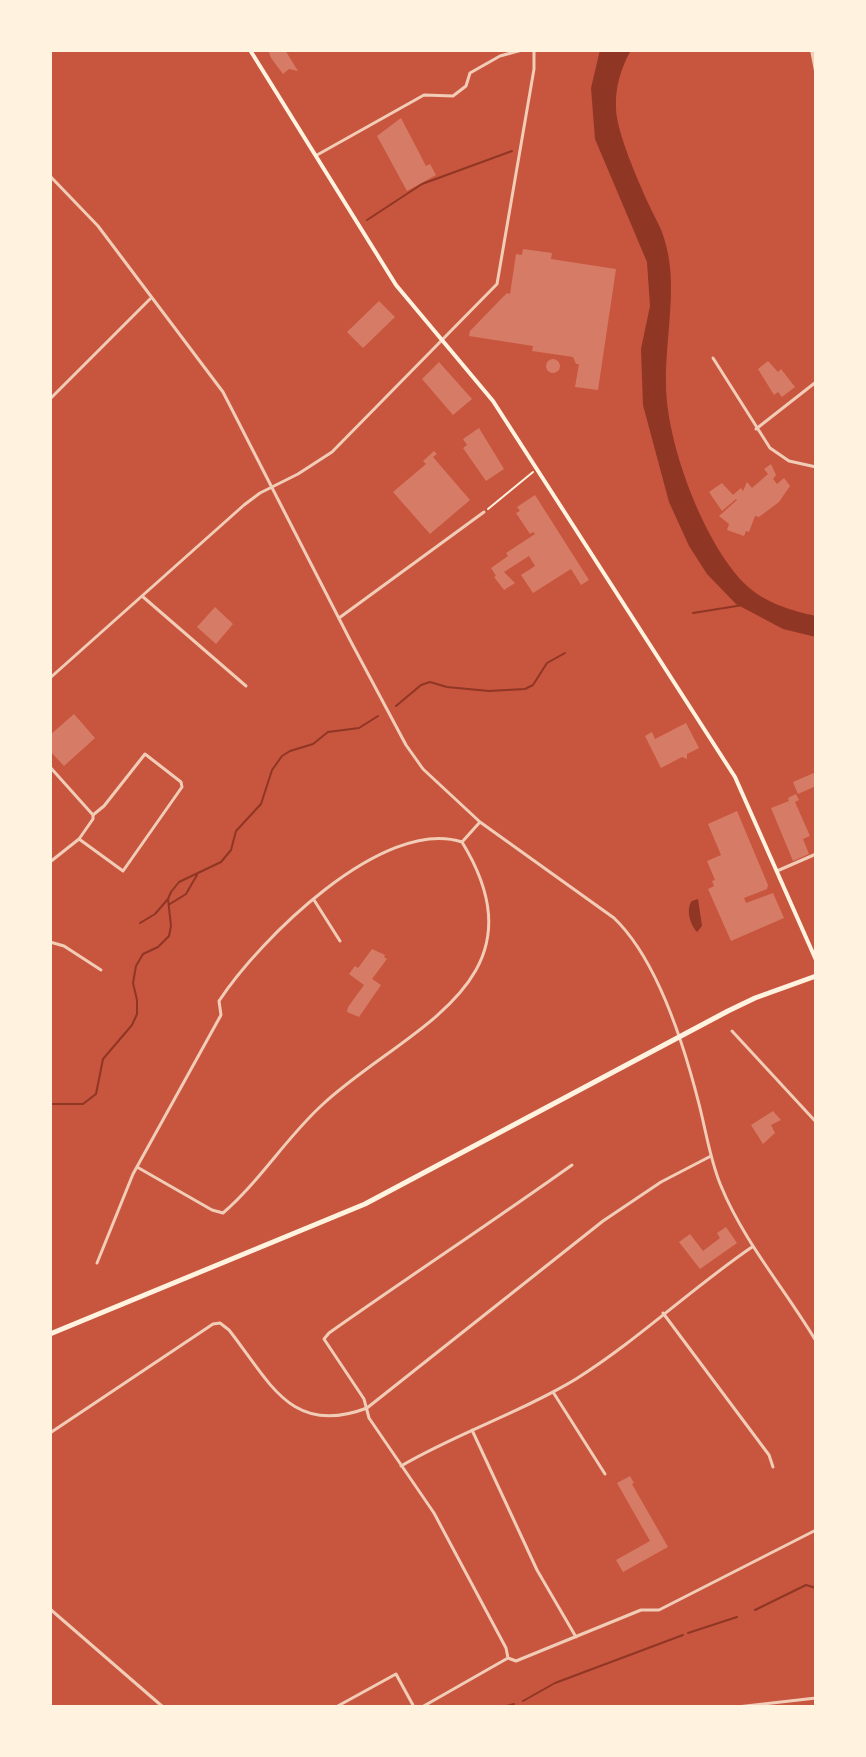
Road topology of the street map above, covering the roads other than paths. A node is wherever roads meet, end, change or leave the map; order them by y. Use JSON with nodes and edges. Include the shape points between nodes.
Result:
{"nodes":[{"id":1,"x":250,"y":50,"type":"edge"},
{"id":2,"x":522,"y":50,"type":"edge"},
{"id":3,"x":534,"y":50,"type":"edge"},
{"id":4,"x":812,"y":50,"type":"edge"},
{"id":5,"x":816,"y":71,"type":"edge"},
{"id":6,"x":315,"y":156,"type":"junction"},
{"id":7,"x":51,"y":177,"type":"edge"},
{"id":8,"x":150,"y":299,"type":"junction"},
{"id":9,"x":441,"y":341,"type":"junction"},
{"id":10,"x":713,"y":358,"type":"dead end"},
{"id":11,"x":816,"y":382,"type":"edge"},
{"id":12,"x":50,"y":399,"type":"edge"},
{"id":13,"x":756,"y":429,"type":"junction"},
{"id":14,"x":816,"y":467,"type":"edge"},
{"id":15,"x":273,"y":486,"type":"junction"},
{"id":16,"x":484,"y":512,"type":"road end"},
{"id":17,"x":142,"y":596,"type":"junction"},
{"id":18,"x":339,"y":618,"type":"junction"},
{"id":19,"x":50,"y":678,"type":"edge"},
{"id":20,"x":246,"y":686,"type":"dead end"},
{"id":21,"x":50,"y":767,"type":"edge"},
{"id":22,"x":93,"y":815,"type":"junction"},
{"id":23,"x":480,"y":822,"type":"junction"},
{"id":24,"x":79,"y":839,"type":"junction"},
{"id":25,"x":462,"y":842,"type":"junction"},
{"id":26,"x":816,"y":854,"type":"edge"},
{"id":27,"x":50,"y":862,"type":"edge"},
{"id":28,"x":777,"y":871,"type":"junction"},
{"id":29,"x":314,"y":900,"type":"junction"},
{"id":30,"x":340,"y":941,"type":"dead end"},
{"id":31,"x":50,"y":942,"type":"edge"},
{"id":32,"x":816,"y":960,"type":"edge"},
{"id":33,"x":101,"y":970,"type":"dead end"},
{"id":34,"x":816,"y":976,"type":"edge"},
{"id":35,"x":732,"y":1031,"type":"dead end"},
{"id":36,"x":816,"y":1122,"type":"edge"},
{"id":37,"x":711,"y":1156,"type":"junction"},
{"id":38,"x":572,"y":1165,"type":"dead end"},
{"id":39,"x":137,"y":1167,"type":"junction"},
{"id":40,"x":754,"y":1245,"type":"junction"},
{"id":41,"x":97,"y":1263,"type":"dead end"},
{"id":42,"x":663,"y":1313,"type":"junction"},
{"id":43,"x":50,"y":1334,"type":"edge"},
{"id":44,"x":816,"y":1341,"type":"edge"},
{"id":45,"x":553,"y":1392,"type":"junction"},
{"id":46,"x":367,"y":1408,"type":"junction"},
{"id":47,"x":472,"y":1430,"type":"junction"},
{"id":48,"x":50,"y":1433,"type":"edge"},
{"id":49,"x":401,"y":1466,"type":"junction"},
{"id":50,"x":773,"y":1467,"type":"dead end"},
{"id":51,"x":605,"y":1474,"type":"dead end"},
{"id":52,"x":816,"y":1530,"type":"edge"},
{"id":53,"x":50,"y":1609,"type":"edge"},
{"id":54,"x":576,"y":1637,"type":"junction"},
{"id":55,"x":508,"y":1658,"type":"junction"},
{"id":56,"x":816,"y":1698,"type":"edge"},
{"id":57,"x":163,"y":1707,"type":"edge"},
{"id":58,"x":336,"y":1707,"type":"edge"},
{"id":59,"x":414,"y":1707,"type":"edge"},
{"id":60,"x":422,"y":1707,"type":"edge"},
{"id":61,"x":737,"y":1707,"type":"edge"}],
"edges":[{"from":1,"to":6,"type":"main road"},
{"from":2,"to":6,"type":"street","via":[[470,73],[466,86],[453,96],[429,94]]},
{"from":3,"to":9,"type":"street","via":[[499,278]]},
{"from":4,"to":5,"type":"street"},
{"from":6,"to":9,"type":"main road","via":[[396,285]]},
{"from":7,"to":8,"type":"street","via":[[98,226]]},
{"from":8,"to":12,"type":"street"},
{"from":8,"to":15,"type":"street","via":[[212,374]]},
{"from":9,"to":15,"type":"street","via":[[332,452]]},
{"from":9,"to":28,"type":"main road","via":[[493,401],[715,746],[743,793]]},
{"from":10,"to":13,"type":"street"},
{"from":11,"to":13,"type":"street"},
{"from":13,"to":14,"type":"street","via":[[789,461]]},
{"from":15,"to":17,"type":"street","via":[[244,505]]},
{"from":15,"to":18,"type":"street"},
{"from":16,"to":18,"type":"street"},
{"from":17,"to":19,"type":"street"},
{"from":17,"to":20,"type":"street"},
{"from":18,"to":23,"type":"street","via":[[417,761]]},
{"from":21,"to":22,"type":"street"},
{"from":22,"to":24,"type":"street"},
{"from":22,"to":24,"type":"street","via":[[145,754],[181,782],[123,871]]},
{"from":23,"to":25,"type":"street"},
{"from":23,"to":37,"type":"street","via":[[629,934],[679,1040]]},
{"from":24,"to":27,"type":"street"},
{"from":25,"to":29,"type":"street","via":[[438,839],[382,851]]},
{"from":25,"to":39,"type":"street","via":[[485,895],[487,933],[476,969],[451,1005],[321,1106],[223,1213]]},
{"from":26,"to":28,"type":"street"},
{"from":28,"to":32,"type":"main road"},
{"from":29,"to":30,"type":"street"},
{"from":29,"to":39,"type":"street","via":[[224,993],[221,1015]]},
{"from":31,"to":33,"type":"street"},
{"from":34,"to":43,"type":"main road","via":[[755,998],[365,1204]]},
{"from":35,"to":36,"type":"street"},
{"from":37,"to":40,"type":"street","via":[[729,1204]]},
{"from":37,"to":46,"type":"street","via":[[603,1221]]},
{"from":38,"to":46,"type":"street","via":[[325,1336]]},
{"from":39,"to":41,"type":"street"},
{"from":40,"to":42,"type":"street"},
{"from":40,"to":44,"type":"street"},
{"from":42,"to":45,"type":"street"},
{"from":42,"to":50,"type":"street"},
{"from":45,"to":47,"type":"street"},
{"from":45,"to":51,"type":"street"},
{"from":46,"to":48,"type":"street","via":[[325,1418],[300,1412],[220,1323]]},
{"from":46,"to":49,"type":"street"},
{"from":47,"to":49,"type":"street"},
{"from":47,"to":54,"type":"street"},
{"from":49,"to":55,"type":"street","via":[[447,1536]]},
{"from":52,"to":54,"type":"street","via":[[659,1610],[641,1610]]},
{"from":53,"to":57,"type":"street"},
{"from":54,"to":55,"type":"street","via":[[516,1661]]},
{"from":55,"to":60,"type":"street"},
{"from":56,"to":61,"type":"street"},
{"from":58,"to":59,"type":"street","via":[[396,1674]]}]}
